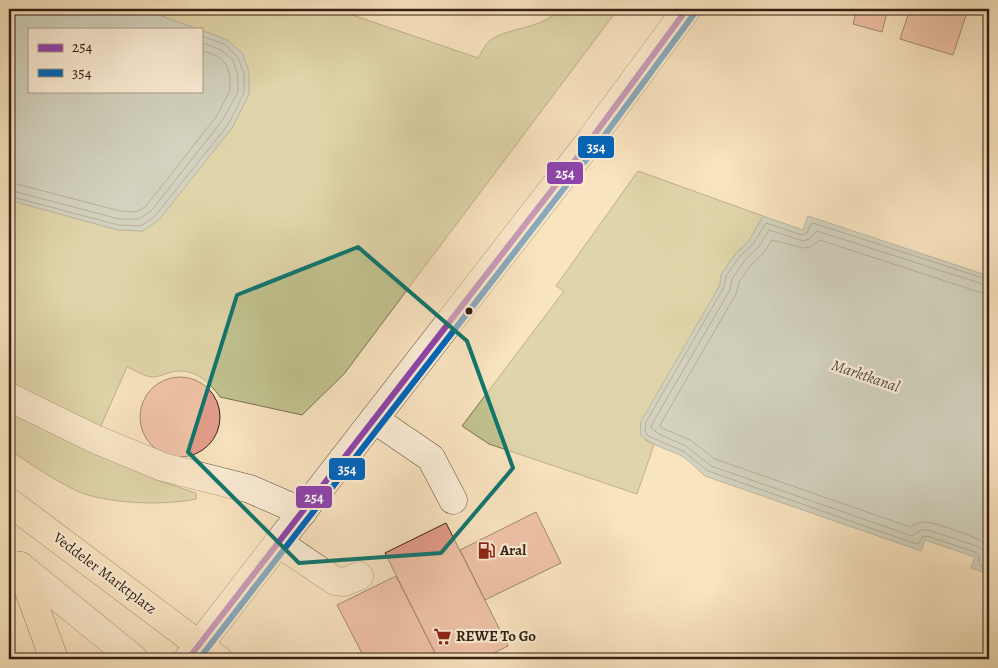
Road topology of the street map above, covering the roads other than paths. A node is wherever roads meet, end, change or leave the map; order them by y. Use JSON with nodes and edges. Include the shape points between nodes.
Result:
{"nodes":[{"id":1,"x":687,"y":9,"type":"edge"},
{"id":2,"x":9,"y":397,"type":"edge"},
{"id":3,"x":374,"y":419,"type":"junction"},
{"id":4,"x":453,"y":500,"type":"dead end"},
{"id":5,"x":9,"y":502,"type":"edge"},
{"id":6,"x":303,"y":512,"type":"junction"},
{"id":7,"x":279,"y":543,"type":"junction"},
{"id":8,"x":14,"y":562,"type":"edge"},
{"id":9,"x":359,"y":576,"type":"dead end"},
{"id":10,"x":202,"y":655,"type":"edge"},
{"id":11,"x":54,"y":659,"type":"edge"},
{"id":12,"x":134,"y":659,"type":"edge"}],
"edges":[{"from":1,"to":3,"type":"street","via":[[586,146]]},
{"from":2,"to":6,"type":"street","via":[[95,439],[163,467],[250,489]]},
{"from":3,"to":4,"type":"street","via":[[431,458]]},
{"from":3,"to":6,"type":"street"},
{"from":5,"to":10,"type":"main road","name":"Veddeler Marktplatz"},
{"from":6,"to":7,"type":"street"},
{"from":7,"to":9,"type":"street","via":[[335,581],[344,582]]},
{"from":7,"to":10,"type":"street"},
{"from":8,"to":11,"type":"main road"},
{"from":8,"to":12,"type":"street"}]}
